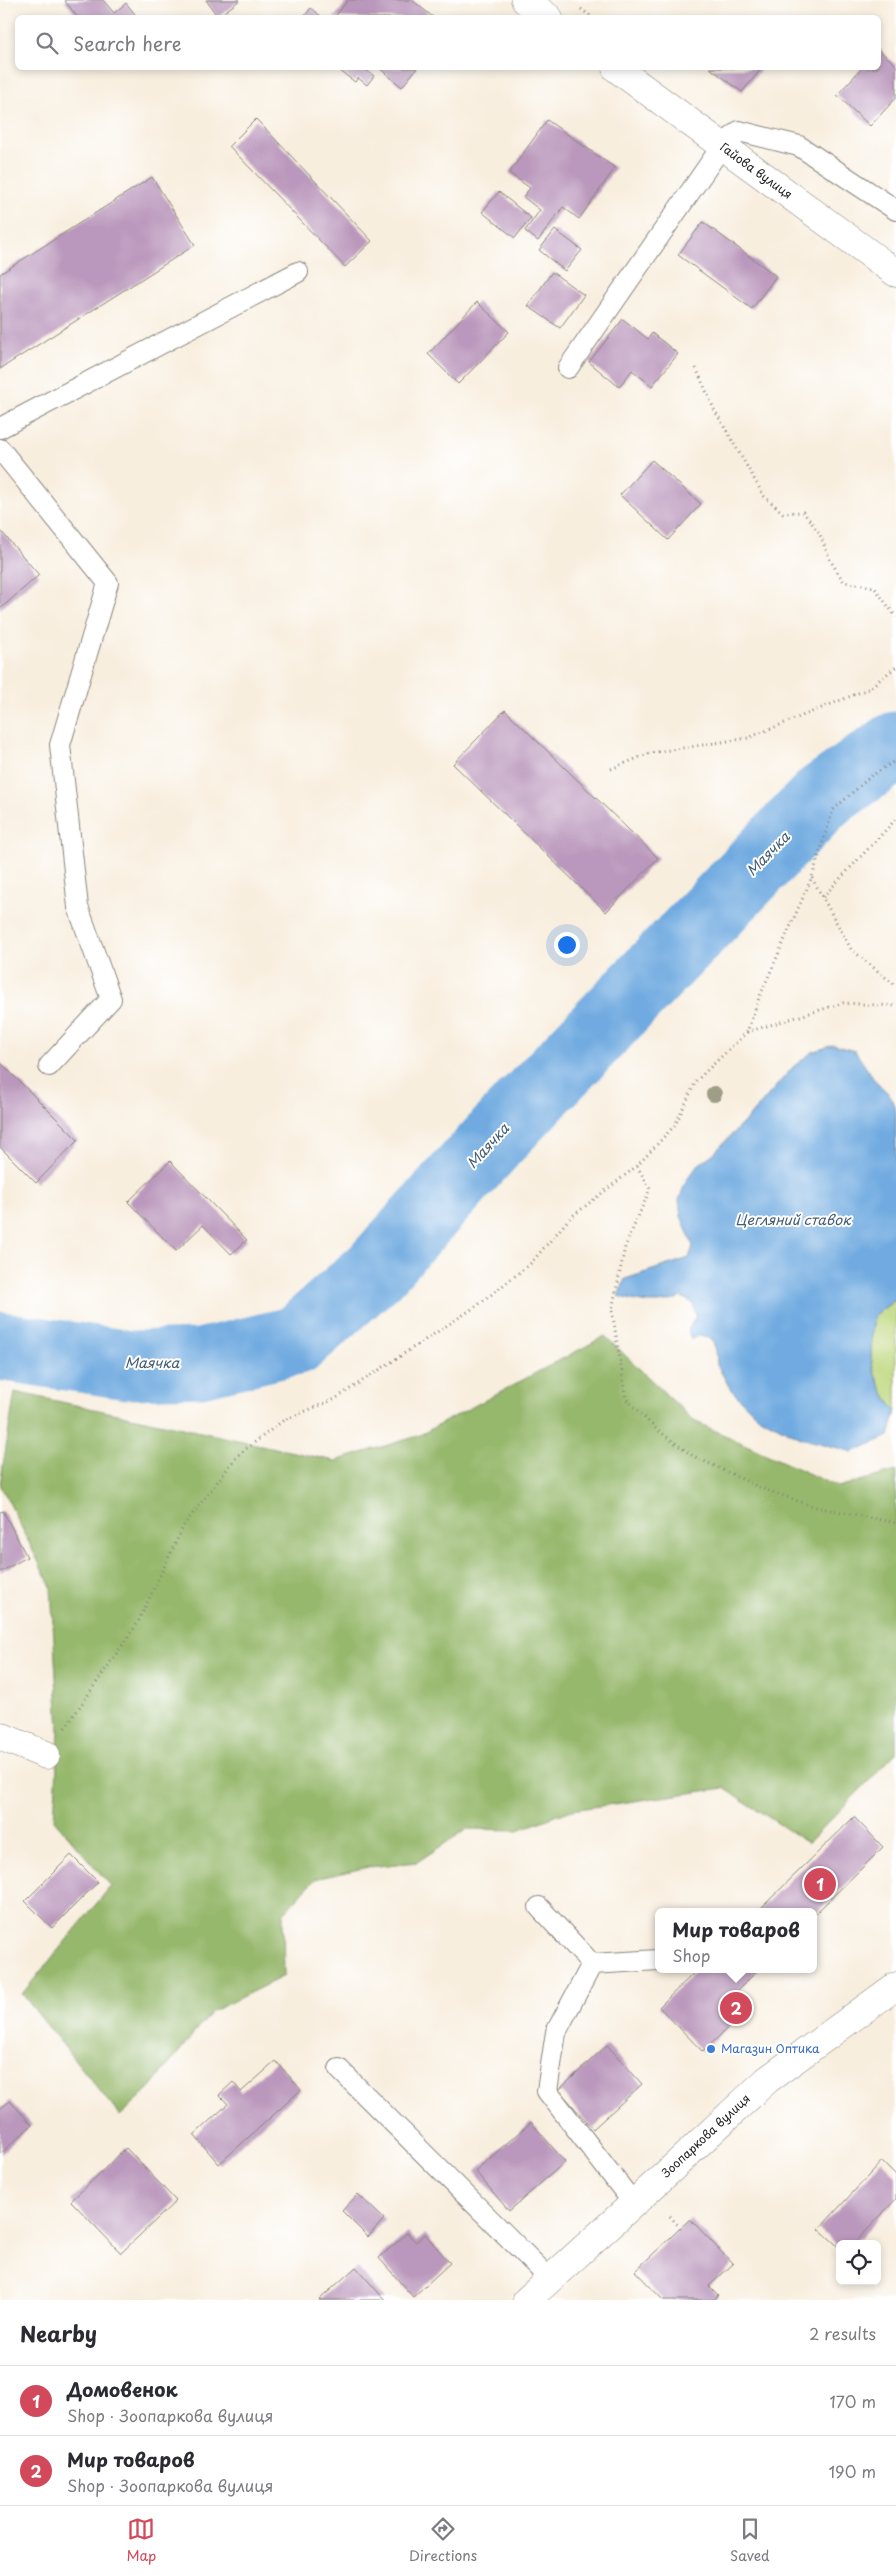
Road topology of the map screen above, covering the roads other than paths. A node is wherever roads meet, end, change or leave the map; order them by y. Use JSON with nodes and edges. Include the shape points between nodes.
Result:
{"nodes":[{"id":1,"x":525,"y":0,"type":"edge"},
{"id":2,"x":544,"y":15,"type":"edge"},
{"id":3,"x":619,"y":70,"type":"edge"},
{"id":4,"x":722,"y":146,"type":"junction"},
{"id":5,"x":896,"y":210,"type":"edge"},
{"id":6,"x":298,"y":272,"type":"dead end"},
{"id":7,"x":896,"y":273,"type":"edge"},
{"id":8,"x":568,"y":368,"type":"dead end"},
{"id":9,"x":0,"y":428,"type":"edge"},
{"id":10,"x":0,"y":450,"type":"edge"},
{"id":11,"x":49,"y":1066,"type":"dead end"},
{"id":12,"x":0,"y":1736,"type":"edge"},
{"id":13,"x":46,"y":1755,"type":"road end"},
{"id":14,"x":539,"y":1907,"type":"dead end"},
{"id":15,"x":655,"y":1960,"type":"edge"},
{"id":16,"x":592,"y":1964,"type":"junction"},
{"id":17,"x":896,"y":1986,"type":"edge"},
{"id":18,"x":339,"y":2068,"type":"dead end"},
{"id":19,"x":634,"y":2204,"type":"junction"},
{"id":20,"x":550,"y":2279,"type":"junction"},
{"id":21,"x":527,"y":2300,"type":"edge"}],
"edges":[{"from":1,"to":2,"type":"street"},
{"from":3,"to":4,"type":"street","name":"Гайова вулиця"},
{"from":4,"to":5,"type":"lane","via":[[739,131],[799,146]]},
{"from":4,"to":7,"type":"street","name":"Гайова вулиця"},
{"from":4,"to":8,"type":"lane"},
{"from":6,"to":9,"type":"lane"},
{"from":10,"to":11,"type":"lane","via":[[108,583],[60,745],[78,907],[111,999]]},
{"from":12,"to":13,"type":"street"},
{"from":14,"to":16,"type":"lane"},
{"from":15,"to":16,"type":"lane"},
{"from":16,"to":19,"type":"lane","via":[[556,2032],[547,2091]]},
{"from":17,"to":19,"type":"street","name":"Зоопаркова вулиця","via":[[767,2080]]},
{"from":18,"to":20,"type":"lane"},
{"from":19,"to":20,"type":"street","name":"Зоопаркова вулиця"},
{"from":20,"to":21,"type":"street","name":"Зоопаркова вулиця"}]}
